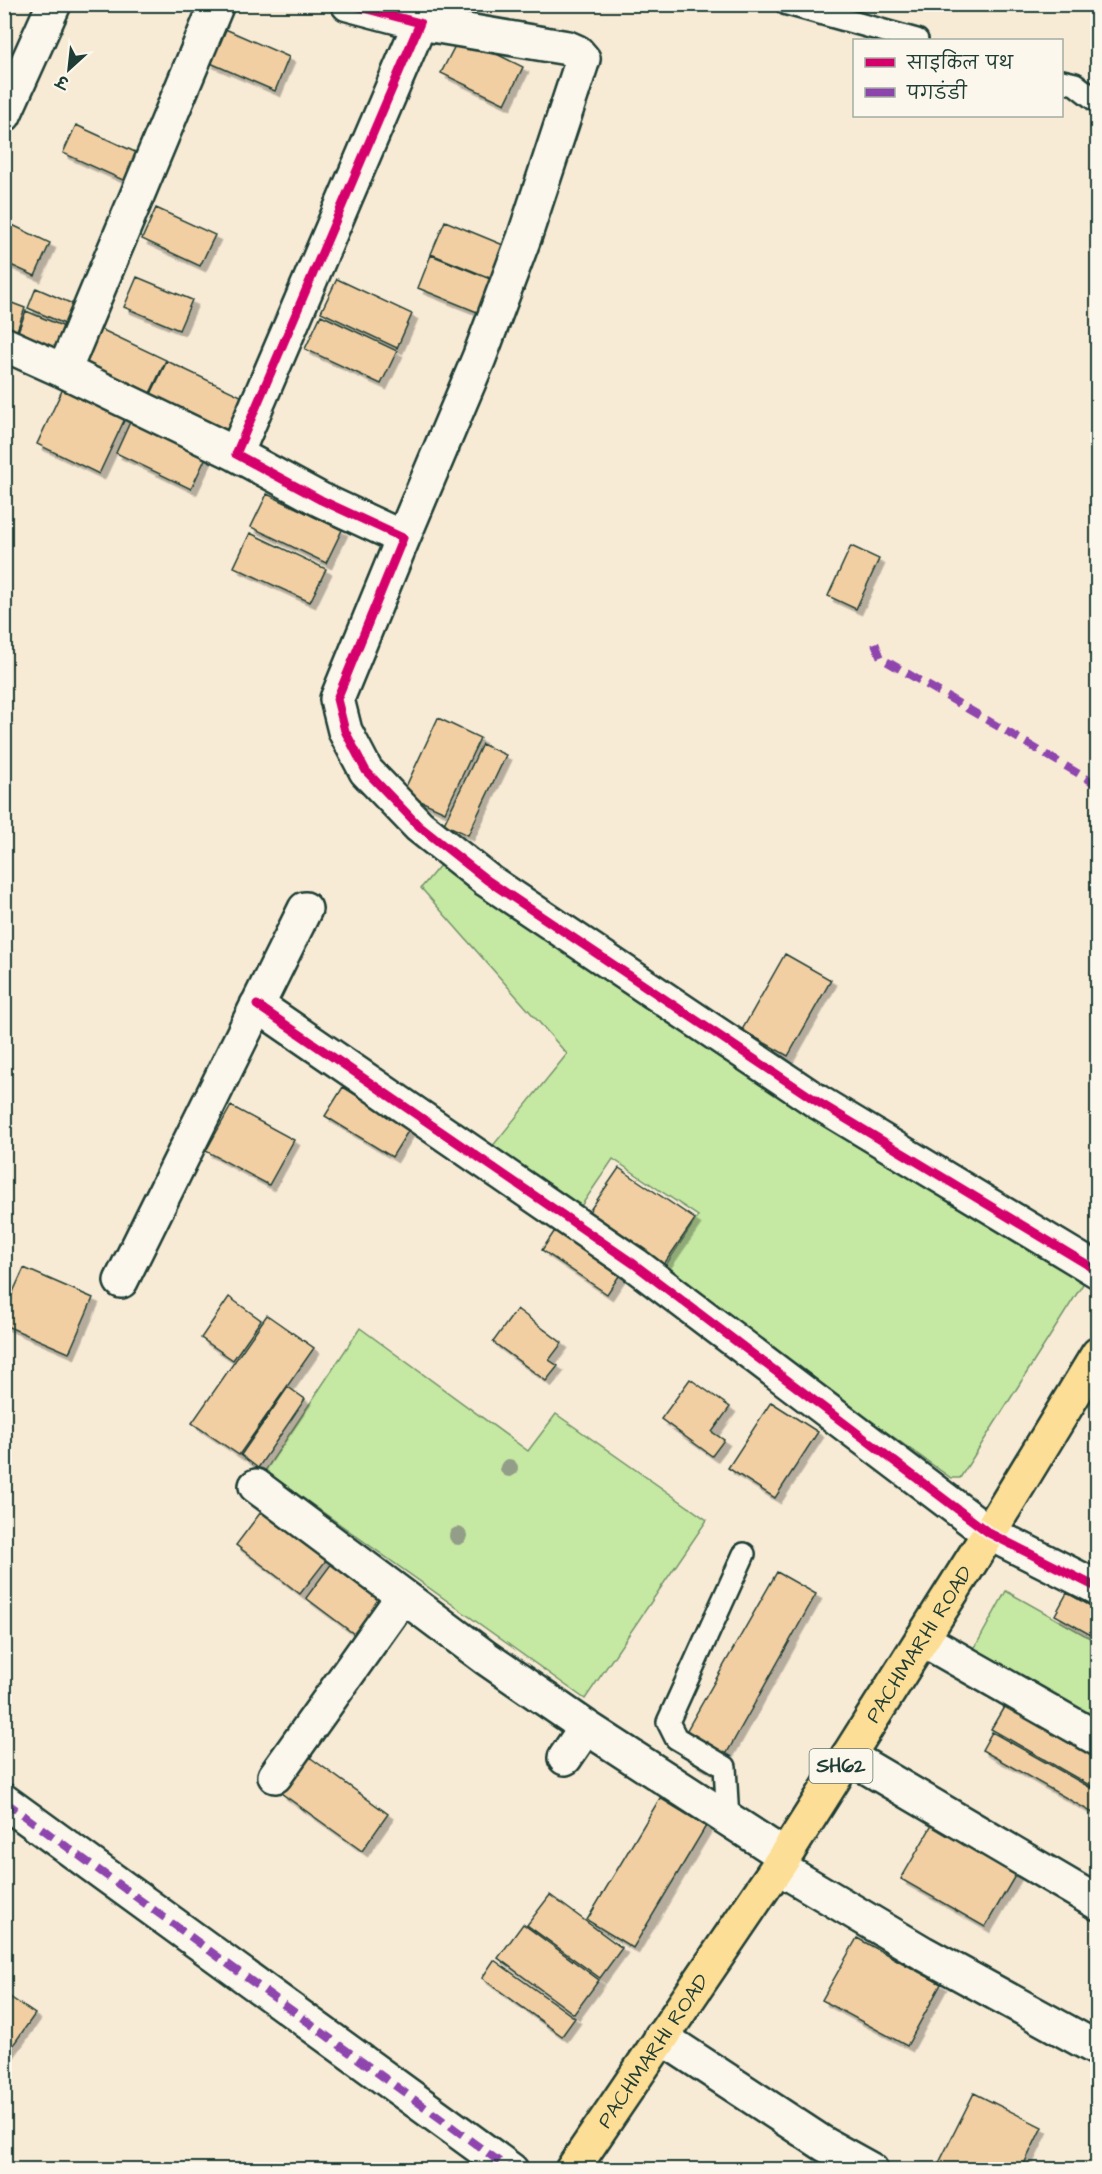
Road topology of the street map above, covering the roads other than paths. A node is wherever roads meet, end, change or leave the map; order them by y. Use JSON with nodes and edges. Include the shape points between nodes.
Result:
{"nodes":[{"id":1,"x":54,"y":4,"type":"edge"},
{"id":2,"x":217,"y":4,"type":"edge"},
{"id":3,"x":348,"y":4,"type":"edge"},
{"id":4,"x":787,"y":4,"type":"edge"},
{"id":5,"x":424,"y":14,"type":"edge"},
{"id":6,"x":912,"y":39,"type":"edge"},
{"id":7,"x":1063,"y":81,"type":"edge"},
{"id":8,"x":1098,"y":102,"type":"edge"},
{"id":9,"x":4,"y":115,"type":"edge"},
{"id":10,"x":4,"y":344,"type":"edge"},
{"id":11,"x":64,"y":371,"type":"junction"},
{"id":12,"x":236,"y":454,"type":"junction"},
{"id":13,"x":403,"y":538,"type":"junction"},
{"id":14,"x":305,"y":909,"type":"dead end"},
{"id":15,"x":257,"y":1005,"type":"junction"},
{"id":16,"x":1098,"y":1271,"type":"edge"},
{"id":17,"x":121,"y":1281,"type":"dead end"},
{"id":18,"x":1098,"y":1354,"type":"edge"},
{"id":19,"x":256,"y":1486,"type":"dead end"},
{"id":20,"x":989,"y":1533,"type":"junction"},
{"id":21,"x":744,"y":1554,"type":"dead end"},
{"id":22,"x":1098,"y":1588,"type":"edge"},
{"id":23,"x":403,"y":1596,"type":"junction"},
{"id":24,"x":922,"y":1639,"type":"junction"},
{"id":25,"x":586,"y":1727,"type":"junction"},
{"id":26,"x":1098,"y":1739,"type":"edge"},
{"id":27,"x":848,"y":1756,"type":"junction"},
{"id":28,"x":565,"y":1758,"type":"dead end"},
{"id":29,"x":275,"y":1776,"type":"dead end"},
{"id":30,"x":4,"y":1801,"type":"edge"},
{"id":31,"x":728,"y":1820,"type":"junction"},
{"id":32,"x":781,"y":1861,"type":"junction"},
{"id":33,"x":1098,"y":1903,"type":"edge"},
{"id":34,"x":662,"y":2037,"type":"junction"},
{"id":35,"x":1098,"y":2049,"type":"edge"},
{"id":36,"x":511,"y":2169,"type":"edge"},
{"id":37,"x":572,"y":2169,"type":"edge"},
{"id":38,"x":871,"y":2169,"type":"edge"}],
"edges":[{"from":1,"to":9,"type":"street"},
{"from":2,"to":11,"type":"street"},
{"from":3,"to":5,"type":"street"},
{"from":4,"to":6,"type":"lane"},
{"from":5,"to":12,"type":"street"},
{"from":5,"to":13,"type":"street","via":[[568,48],[583,59],[483,348]]},
{"from":7,"to":8,"type":"lane","via":[[1075,84]]},
{"from":10,"to":11,"type":"street"},
{"from":11,"to":12,"type":"street"},
{"from":12,"to":13,"type":"street"},
{"from":13,"to":16,"type":"street","via":[[337,699],[345,731],[366,771],[419,826],[487,880],[630,978],[818,1102]]},
{"from":14,"to":15,"type":"street"},
{"from":15,"to":17,"type":"street"},
{"from":15,"to":20,"type":"street","via":[[634,1264]]},
{"from":18,"to":20,"type":"main road","name":"PACHMARHI ROAD","number":"SH62"},
{"from":19,"to":23,"type":"street"},
{"from":20,"to":22,"type":"street"},
{"from":20,"to":24,"type":"main road","name":"PACHMARHI ROAD","number":"SH62"},
{"from":21,"to":31,"type":"lane","via":[[668,1722],[676,1738],[725,1767]]},
{"from":23,"to":25,"type":"street"},
{"from":23,"to":29,"type":"street"},
{"from":24,"to":26,"type":"street"},
{"from":24,"to":27,"type":"main road","name":"PACHMARHI ROAD","number":"SH62"},
{"from":25,"to":28,"type":"street"},
{"from":25,"to":31,"type":"street"},
{"from":27,"to":32,"type":"main road","name":"PACHMARHI ROAD","number":"SH62"},
{"from":27,"to":33,"type":"street"},
{"from":30,"to":36,"type":"street"},
{"from":31,"to":32,"type":"street"},
{"from":32,"to":34,"type":"main road","name":"PACHMARHI ROAD","number":"SH62"},
{"from":32,"to":35,"type":"street","via":[[923,1953]]},
{"from":34,"to":37,"type":"main road","name":"PACHMARHI ROAD","number":"SH62"},
{"from":34,"to":38,"type":"street","via":[[824,2144]]}]}
